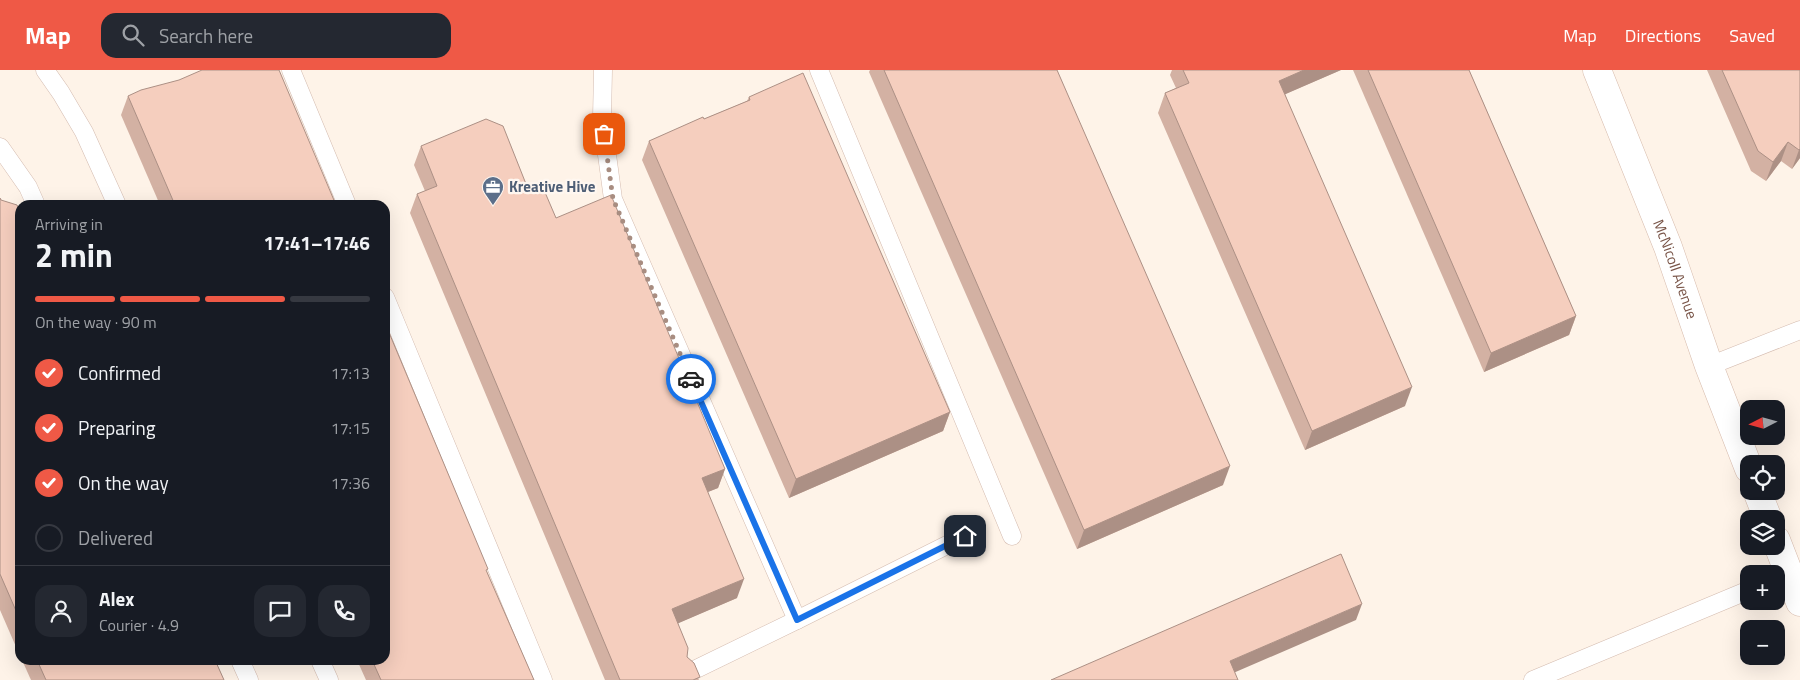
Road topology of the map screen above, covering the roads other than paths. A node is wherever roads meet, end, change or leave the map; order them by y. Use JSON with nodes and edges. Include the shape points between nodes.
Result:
{"nodes":[{"id":1,"x":44,"y":70,"type":"edge"},
{"id":2,"x":291,"y":70,"type":"edge"},
{"id":3,"x":603,"y":70,"type":"edge"},
{"id":4,"x":819,"y":70,"type":"edge"},
{"id":5,"x":1597,"y":70,"type":"edge"},
{"id":6,"x":0,"y":147,"type":"edge"},
{"id":7,"x":34,"y":200,"type":"edge"},
{"id":8,"x":114,"y":200,"type":"edge"},
{"id":9,"x":345,"y":200,"type":"edge"},
{"id":10,"x":390,"y":309,"type":"edge"},
{"id":11,"x":1800,"y":330,"type":"edge"},
{"id":12,"x":1709,"y":366,"type":"junction"},
{"id":13,"x":1744,"y":455,"type":"edge"},
{"id":14,"x":965,"y":536,"type":"dead end"},
{"id":15,"x":1012,"y":536,"type":"dead end"},
{"id":16,"x":1785,"y":580,"type":"edge"},
{"id":17,"x":1740,"y":594,"type":"edge"},
{"id":18,"x":1800,"y":602,"type":"edge"},
{"id":19,"x":797,"y":620,"type":"junction"},
{"id":20,"x":242,"y":665,"type":"edge"},
{"id":21,"x":322,"y":665,"type":"edge"},
{"id":22,"x":690,"y":672,"type":"edge"},
{"id":23,"x":249,"y":680,"type":"edge"},
{"id":24,"x":329,"y":680,"type":"edge"},
{"id":25,"x":543,"y":680,"type":"edge"},
{"id":26,"x":1532,"y":680,"type":"edge"}],
"edges":[{"from":1,"to":8,"type":"lane","via":[[84,132]]},
{"from":2,"to":9,"type":"lane"},
{"from":3,"to":19,"type":"lane","via":[[602,118],[613,199]]},
{"from":4,"to":15,"type":"lane"},
{"from":5,"to":12,"type":"main road","name":"McNicoll Avenue","via":[[1668,247]]},
{"from":6,"to":7,"type":"lane"},
{"from":10,"to":25,"type":"lane"},
{"from":11,"to":12,"type":"lane"},
{"from":12,"to":13,"type":"main road","name":"McNicoll Avenue"},
{"from":14,"to":19,"type":"lane"},
{"from":16,"to":18,"type":"main road"},
{"from":17,"to":26,"type":"lane"},
{"from":19,"to":22,"type":"lane"},
{"from":20,"to":23,"type":"lane"},
{"from":21,"to":24,"type":"lane"}]}
